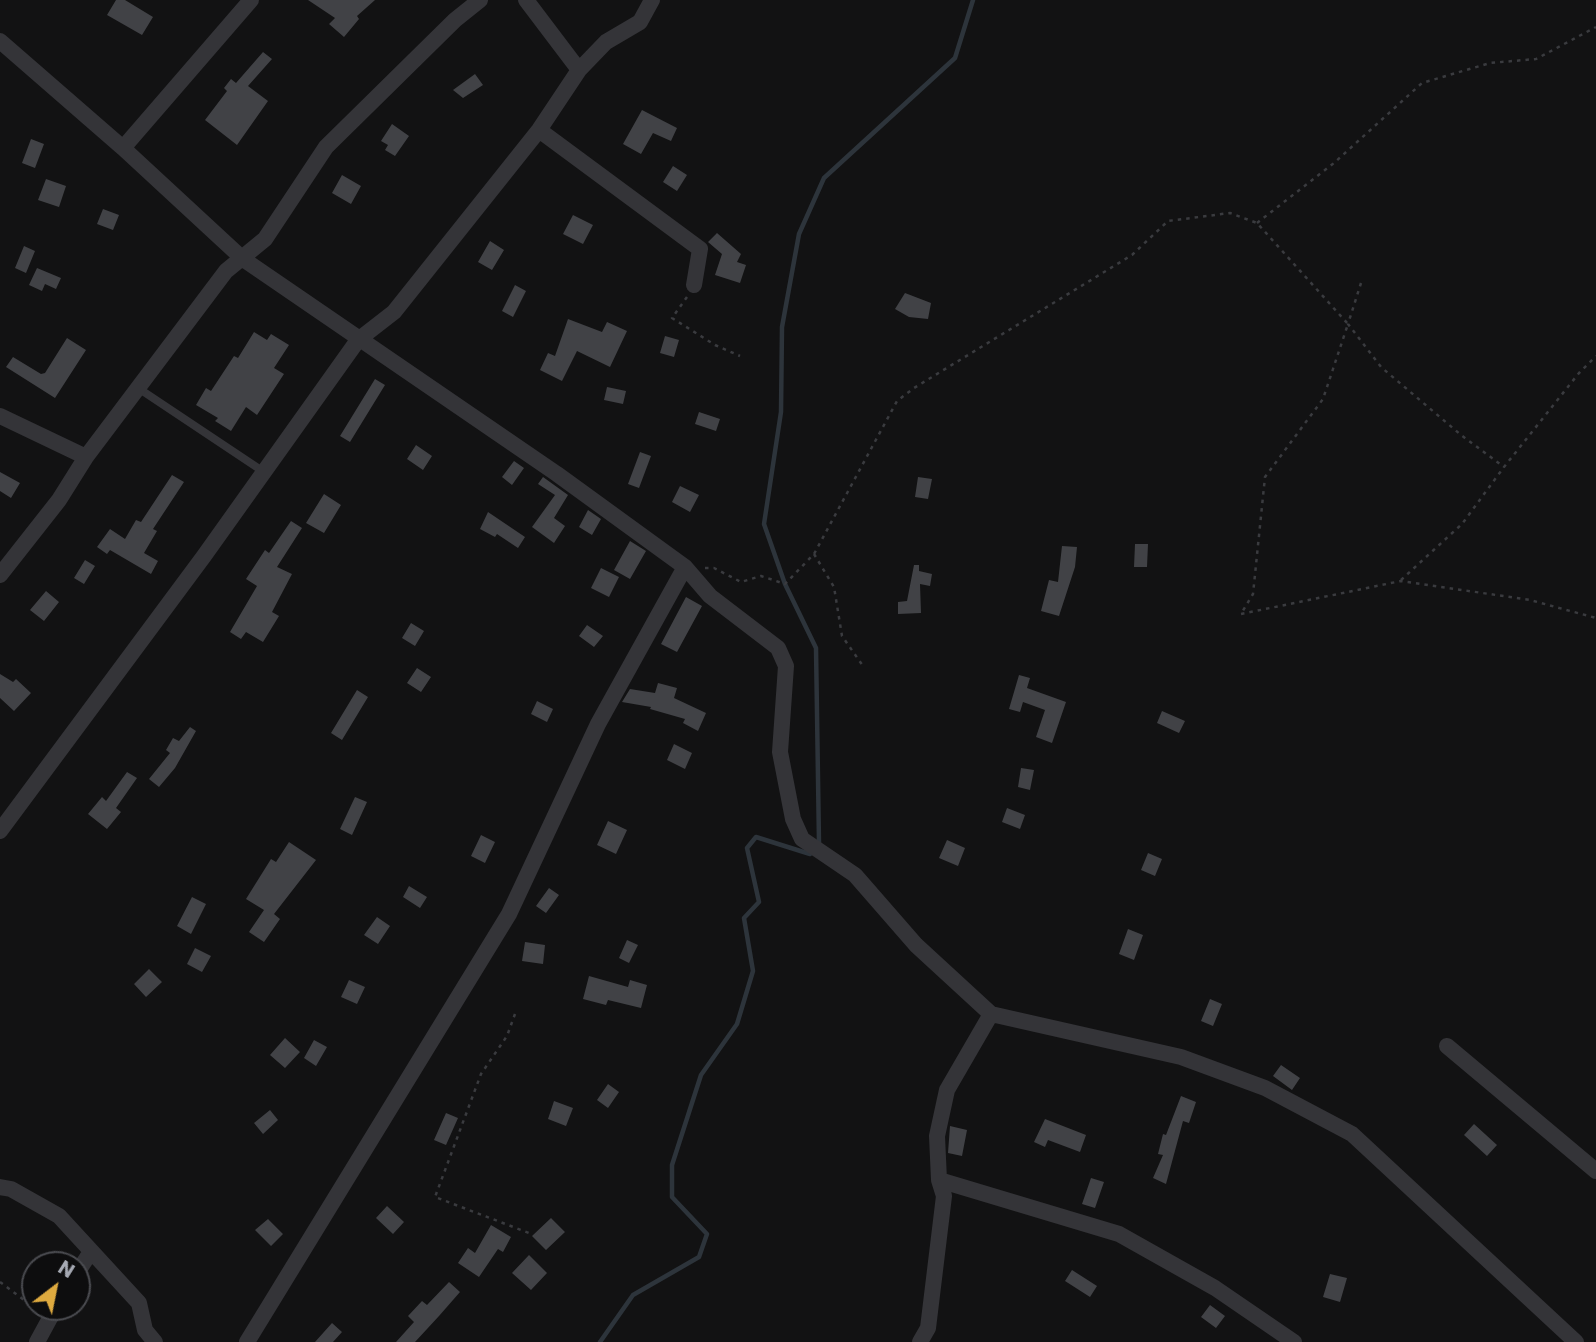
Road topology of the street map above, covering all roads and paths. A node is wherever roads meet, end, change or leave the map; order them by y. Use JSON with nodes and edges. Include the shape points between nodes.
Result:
{"nodes":[{"id":1,"x":251,"y":0,"type":"edge"},
{"id":2,"x":480,"y":0,"type":"edge"},
{"id":3,"x":526,"y":0,"type":"edge"},
{"id":4,"x":652,"y":0,"type":"edge"},
{"id":5,"x":1596,"y":27,"type":"edge"},
{"id":6,"x":0,"y":41,"type":"edge"},
{"id":7,"x":579,"y":70,"type":"junction"},
{"id":8,"x":539,"y":130,"type":"junction"},
{"id":9,"x":123,"y":148,"type":"junction"},
{"id":10,"x":1256,"y":223,"type":"junction"},
{"id":11,"x":243,"y":259,"type":"junction"},
{"id":12,"x":1361,"y":283,"type":"dead end"},
{"id":13,"x":694,"y":285,"type":"joint"},
{"id":14,"x":1348,"y":324,"type":"junction"},
{"id":15,"x":358,"y":340,"type":"junction"},
{"id":16,"x":740,"y":356,"type":"dead end"},
{"id":17,"x":1596,"y":356,"type":"edge"},
{"id":18,"x":138,"y":388,"type":"junction"},
{"id":19,"x":0,"y":416,"type":"edge"},
{"id":20,"x":86,"y":457,"type":"junction"},
{"id":21,"x":1504,"y":467,"type":"junction"},
{"id":22,"x":264,"y":472,"type":"junction"},
{"id":23,"x":814,"y":554,"type":"junction"},
{"id":24,"x":685,"y":567,"type":"junction"},
{"id":25,"x":0,"y":575,"type":"edge"},
{"id":26,"x":1401,"y":580,"type":"junction"},
{"id":27,"x":1596,"y":618,"type":"edge"},
{"id":28,"x":863,"y":666,"type":"dead end"},
{"id":29,"x":0,"y":831,"type":"edge"},
{"id":30,"x":515,"y":1014,"type":"dead end"},
{"id":31,"x":991,"y":1014,"type":"junction"},
{"id":32,"x":1447,"y":1046,"type":"dead end"},
{"id":33,"x":1596,"y":1171,"type":"edge"},
{"id":34,"x":939,"y":1180,"type":"junction"},
{"id":35,"x":0,"y":1187,"type":"edge"},
{"id":36,"x":529,"y":1233,"type":"dead end"},
{"id":37,"x":89,"y":1251,"type":"edge"},
{"id":38,"x":91,"y":1253,"type":"edge"},
{"id":39,"x":0,"y":1282,"type":"edge"},
{"id":40,"x":21,"y":1298,"type":"edge"},
{"id":41,"x":48,"y":1321,"type":"edge"},
{"id":42,"x":37,"y":1342,"type":"edge"},
{"id":43,"x":155,"y":1342,"type":"edge"},
{"id":44,"x":247,"y":1342,"type":"edge"},
{"id":45,"x":920,"y":1342,"type":"edge"},
{"id":46,"x":1294,"y":1342,"type":"edge"},
{"id":47,"x":1576,"y":1342,"type":"edge"}],
"edges":[{"from":1,"to":9,"type":"street"},
{"from":2,"to":11,"type":"street","via":[[326,147],[265,239]]},
{"from":3,"to":7,"type":"street"},
{"from":4,"to":7,"type":"street","via":[[640,22],[606,42]]},
{"from":5,"to":10,"type":"path","via":[[1536,59],[1490,63],[1422,83],[1335,163]]},
{"from":6,"to":9,"type":"street"},
{"from":7,"to":8,"type":"street"},
{"from":8,"to":13,"type":"street","via":[[700,249]]},
{"from":8,"to":15,"type":"street","via":[[394,312]]},
{"from":9,"to":11,"type":"street"},
{"from":10,"to":14,"type":"path"},
{"from":10,"to":23,"type":"path","via":[[1230,213],[1168,221],[1132,255],[914,388],[897,401]]},
{"from":11,"to":15,"type":"street"},
{"from":11,"to":18,"type":"street","via":[[226,271]]},
{"from":12,"to":14,"type":"path"},
{"from":13,"to":16,"type":"path","via":[[672,318]]},
{"from":14,"to":21,"type":"path","via":[[1381,367]]},
{"from":14,"to":26,"type":"path","via":[[1323,399],[1265,477],[1254,594],[1241,614]]},
{"from":15,"to":22,"type":"street"},
{"from":15,"to":24,"type":"street"},
{"from":17,"to":21,"type":"path"},
{"from":18,"to":20,"type":"street"},
{"from":18,"to":22,"type":"lane"},
{"from":19,"to":20,"type":"street"},
{"from":20,"to":25,"type":"street","via":[[59,500]]},
{"from":21,"to":26,"type":"path","via":[[1462,524]]},
{"from":22,"to":29,"type":"street"},
{"from":23,"to":24,"type":"path","via":[[785,584],[761,576],[741,582],[714,568]]},
{"from":23,"to":28,"type":"path","via":[[834,587],[842,636]]},
{"from":24,"to":31,"type":"street","via":[[709,596],[778,648],[786,666],[780,752],[793,819],[802,839],[855,875],[916,944]]},
{"from":24,"to":44,"type":"street","via":[[598,724],[509,914]]},
{"from":26,"to":27,"type":"path","via":[[1530,600]]},
{"from":30,"to":36,"type":"path","via":[[507,1036],[481,1074],[435,1197]]},
{"from":31,"to":34,"type":"street","via":[[947,1090],[937,1136]]},
{"from":31,"to":47,"type":"street","via":[[1181,1057],[1265,1088],[1352,1134]]},
{"from":32,"to":33,"type":"street"},
{"from":34,"to":45,"type":"street","via":[[944,1196],[928,1328]]},
{"from":34,"to":46,"type":"street","via":[[1119,1234],[1215,1288]]},
{"from":35,"to":37,"type":"street","via":[[59,1216]]},
{"from":38,"to":43,"type":"street","via":[[139,1303],[145,1330]]},
{"from":39,"to":40,"type":"path"},
{"from":41,"to":42,"type":"street"}]}
